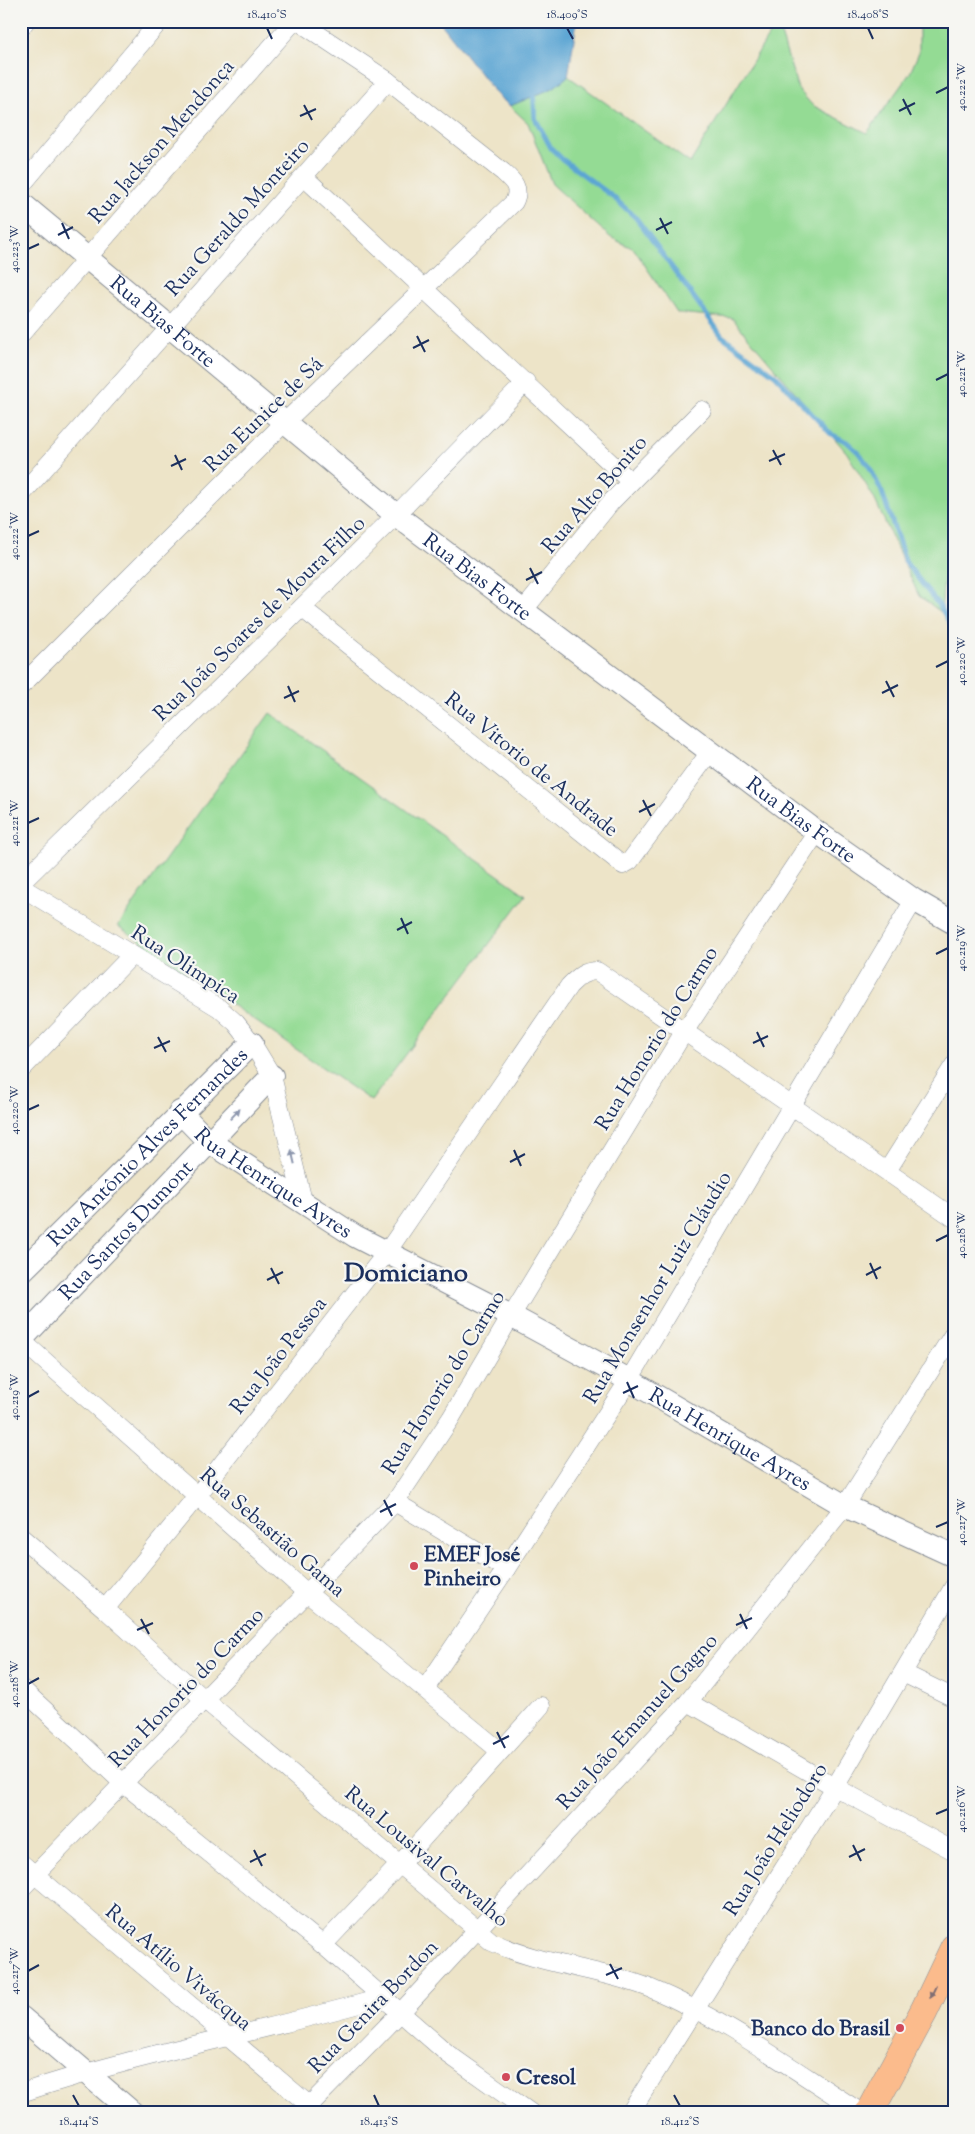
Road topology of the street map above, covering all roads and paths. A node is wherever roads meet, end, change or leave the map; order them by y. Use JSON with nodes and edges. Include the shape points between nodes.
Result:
{"nodes":[{"id":1,"x":26,"y":21,"type":"edge"},
{"id":2,"x":160,"y":21,"type":"edge"},
{"id":3,"x":296,"y":21,"type":"edge"},
{"id":4,"x":21,"y":27,"type":"edge"},
{"id":5,"x":388,"y":81,"type":"junction"},
{"id":6,"x":304,"y":177,"type":"junction"},
{"id":7,"x":21,"y":186,"type":"edge"},
{"id":8,"x":21,"y":202,"type":"edge"},
{"id":9,"x":89,"y":258,"type":"junction"},
{"id":10,"x":425,"y":289,"type":"junction"},
{"id":11,"x":171,"y":326,"type":"junction"},
{"id":12,"x":21,"y":334,"type":"edge"},
{"id":13,"x":526,"y":382,"type":"junction"},
{"id":14,"x":702,"y":410,"type":"dead end"},
{"id":15,"x":285,"y":422,"type":"junction"},
{"id":16,"x":630,"y":481,"type":"junction"},
{"id":17,"x":21,"y":495,"type":"edge"},
{"id":18,"x":396,"y":515,"type":"junction"},
{"id":19,"x":302,"y":608,"type":"junction"},
{"id":20,"x":523,"y":611,"type":"junction"},
{"id":21,"x":21,"y":686,"type":"edge"},
{"id":22,"x":710,"y":752,"type":"junction"},
{"id":23,"x":817,"y":832,"type":"junction"},
{"id":24,"x":21,"y":883,"type":"edge"},
{"id":25,"x":21,"y":887,"type":"edge"},
{"id":26,"x":914,"y":900,"type":"junction"},
{"id":27,"x":954,"y":923,"type":"edge"},
{"id":28,"x":132,"y":955,"type":"junction"},
{"id":29,"x":684,"y":1032,"type":"junction"},
{"id":30,"x":252,"y":1043,"type":"junction"},
{"id":31,"x":954,"y":1065,"type":"edge"},
{"id":32,"x":21,"y":1070,"type":"edge"},
{"id":33,"x":272,"y":1076,"type":"junction"},
{"id":34,"x":792,"y":1106,"type":"junction"},
{"id":35,"x":180,"y":1112,"type":"junction"},
{"id":36,"x":208,"y":1141,"type":"junction"},
{"id":37,"x":887,"y":1171,"type":"junction"},
{"id":38,"x":304,"y":1205,"type":"junction"},
{"id":39,"x":954,"y":1218,"type":"edge"},
{"id":40,"x":386,"y":1252,"type":"junction"},
{"id":41,"x":21,"y":1272,"type":"edge"},
{"id":42,"x":511,"y":1316,"type":"junction"},
{"id":43,"x":954,"y":1333,"type":"edge"},
{"id":44,"x":21,"y":1340,"type":"edge"},
{"id":45,"x":629,"y":1380,"type":"junction"},
{"id":46,"x":197,"y":1496,"type":"junction"},
{"id":47,"x":395,"y":1502,"type":"junction"},
{"id":48,"x":845,"y":1506,"type":"junction"},
{"id":49,"x":21,"y":1537,"type":"edge"},
{"id":50,"x":954,"y":1556,"type":"edge"},
{"id":51,"x":506,"y":1570,"type":"junction"},
{"id":52,"x":954,"y":1586,"type":"edge"},
{"id":53,"x":307,"y":1593,"type":"junction"},
{"id":54,"x":105,"y":1609,"type":"junction"},
{"id":55,"x":903,"y":1673,"type":"junction"},
{"id":56,"x":21,"y":1688,"type":"edge"},
{"id":57,"x":425,"y":1689,"type":"junction"},
{"id":58,"x":954,"y":1698,"type":"edge"},
{"id":59,"x":205,"y":1700,"type":"junction"},
{"id":60,"x":688,"y":1702,"type":"junction"},
{"id":61,"x":541,"y":1706,"type":"dead end"},
{"id":62,"x":500,"y":1751,"type":"junction"},
{"id":63,"x":124,"y":1784,"type":"junction"},
{"id":64,"x":835,"y":1787,"type":"junction"},
{"id":65,"x":954,"y":1851,"type":"edge"},
{"id":66,"x":21,"y":1862,"type":"edge"},
{"id":67,"x":400,"y":1864,"type":"junction"},
{"id":68,"x":35,"y":1874,"type":"junction"},
{"id":69,"x":21,"y":1889,"type":"edge"},
{"id":70,"x":476,"y":1930,"type":"junction"},
{"id":71,"x":323,"y":1945,"type":"junction"},
{"id":72,"x":954,"y":1948,"type":"edge"},
{"id":73,"x":384,"y":1997,"type":"junction"},
{"id":74,"x":696,"y":2009,"type":"junction"},
{"id":75,"x":400,"y":2012,"type":"junction"},
{"id":76,"x":21,"y":2017,"type":"edge"},
{"id":77,"x":228,"y":2038,"type":"junction"},
{"id":78,"x":84,"y":2072,"type":"junction"},
{"id":79,"x":21,"y":2093,"type":"edge"},
{"id":80,"x":304,"y":2111,"type":"edge"},
{"id":81,"x":526,"y":2111,"type":"edge"},
{"id":82,"x":133,"y":2113,"type":"edge"},
{"id":83,"x":630,"y":2113,"type":"edge"},
{"id":84,"x":862,"y":2113,"type":"edge"},
{"id":85,"x":869,"y":2113,"type":"edge"}],
"edges":[{"from":1,"to":4,"type":"street"},
{"from":2,"to":7,"type":"street"},
{"from":3,"to":5,"type":"street"},
{"from":3,"to":9,"type":"street","name":"Rua Jackson Mendonça"},
{"from":5,"to":6,"type":"street","name":"Rua Geraldo Monteiro"},
{"from":5,"to":10,"type":"street","name":"Rua Eunice de Sá","via":[[517,186],[514,202]]},
{"from":6,"to":10,"type":"street"},
{"from":6,"to":11,"type":"street","name":"Rua Geraldo Monteiro"},
{"from":8,"to":9,"type":"street","name":"Rua Bias Forte"},
{"from":9,"to":11,"type":"street","name":"Rua Bias Forte"},
{"from":9,"to":12,"type":"street","name":"Rua Jackson Mendonça"},
{"from":10,"to":13,"type":"street"},
{"from":10,"to":15,"type":"street","name":"Rua Eunice de Sá"},
{"from":11,"to":15,"type":"street","name":"Rua Bias Forte"},
{"from":11,"to":17,"type":"street","name":"Rua Geraldo Monteiro"},
{"from":13,"to":16,"type":"street"},
{"from":13,"to":18,"type":"street","name":"Rua João Soares de Moura Filho"},
{"from":14,"to":16,"type":"street","name":"Rua Alto Bonito"},
{"from":15,"to":18,"type":"street","name":"Rua Bias Forte"},
{"from":15,"to":21,"type":"street","name":"Rua Eunice de Sá"},
{"from":16,"to":20,"type":"street","name":"Rua Alto Bonito"},
{"from":18,"to":19,"type":"street","name":"Rua João Soares de Moura Filho"},
{"from":18,"to":20,"type":"street","name":"Rua Bias Forte"},
{"from":19,"to":22,"type":"street","name":"Rua Vitorio de Andrade","via":[[622,865],[630,860]]},
{"from":19,"to":24,"type":"street","name":"Rua João Soares de Moura Filho"},
{"from":20,"to":22,"type":"street","name":"Rua Bias Forte"},
{"from":22,"to":23,"type":"street","name":"Rua Bias Forte"},
{"from":23,"to":26,"type":"street","name":"Rua Bias Forte"},
{"from":23,"to":29,"type":"street","name":"Rua Honorio do Carmo"},
{"from":25,"to":28,"type":"street","name":"Rua Olimpica"},
{"from":26,"to":27,"type":"street","name":"Rua Bias Forte"},
{"from":26,"to":34,"type":"street","name":"Rua Monsenhor Luiz Cláudio"},
{"from":28,"to":30,"type":"street","name":"Rua Olimpica","via":[[219,1008]]},
{"from":28,"to":32,"type":"street"},
{"from":29,"to":34,"type":"street"},
{"from":29,"to":40,"type":"street","name":"Rua João Pessoa","via":[[597,972],[588,971],[580,975],[569,986]]},
{"from":29,"to":42,"type":"street","name":"Rua Honorio do Carmo"},
{"from":30,"to":33,"type":"street","name":"Rua Olimpica"},
{"from":30,"to":35,"type":"street","name":"Rua Antônio Alves Fernandes"},
{"from":31,"to":37,"type":"street"},
{"from":36,"to":33,"type":"street","name":"Rua Santos Dumont","one_way":true},
{"from":38,"to":33,"type":"street","name":"Rua Olimpica","one_way":true},
{"from":34,"to":37,"type":"street"},
{"from":34,"to":45,"type":"street","name":"Rua Monsenhor Luiz Cláudio"},
{"from":35,"to":36,"type":"street","name":"Rua Henrique Ayres"},
{"from":35,"to":41,"type":"street","name":"Rua Antônio Alves Fernandes"},
{"from":36,"to":38,"type":"street","name":"Rua Henrique Ayres"},
{"from":36,"to":44,"type":"street","name":"Rua Santos Dumont"},
{"from":37,"to":39,"type":"street"},
{"from":38,"to":40,"type":"street","name":"Rua Henrique Ayres"},
{"from":40,"to":42,"type":"street","name":"Rua Henrique Ayres"},
{"from":40,"to":46,"type":"street","name":"Rua João Pessoa"},
{"from":42,"to":45,"type":"street","name":"Rua Henrique Ayres"},
{"from":42,"to":47,"type":"street","name":"Rua Honorio do Carmo","via":[[451,1418]]},
{"from":43,"to":48,"type":"street","name":"Rua João Emanuel Gagno"},
{"from":44,"to":46,"type":"street","name":"Rua Sebastião Gama"},
{"from":45,"to":48,"type":"street","name":"Rua Henrique Ayres"},
{"from":45,"to":51,"type":"street","name":"Rua Monsenhor Luiz Cláudio"},
{"from":46,"to":53,"type":"street","name":"Rua Sebastião Gama"},
{"from":46,"to":54,"type":"street","name":"Rua João Pessoa"},
{"from":47,"to":51,"type":"street"},
{"from":47,"to":53,"type":"street","name":"Rua Honorio do Carmo"},
{"from":48,"to":50,"type":"street","name":"Rua Henrique Ayres"},
{"from":48,"to":60,"type":"street","name":"Rua João Emanuel Gagno"},
{"from":49,"to":54,"type":"street","name":"Rua Lousival Carvalho"},
{"from":51,"to":57,"type":"street","name":"Rua Monsenhor Luiz Cláudio"},
{"from":52,"to":55,"type":"street","name":"Rua João Heliodoro"},
{"from":53,"to":57,"type":"street","name":"Rua Sebastião Gama"},
{"from":53,"to":59,"type":"street","name":"Rua Honorio do Carmo"},
{"from":54,"to":59,"type":"street","name":"Rua Lousival Carvalho"},
{"from":55,"to":58,"type":"street"},
{"from":55,"to":64,"type":"street","name":"Rua João Heliodoro"},
{"from":56,"to":63,"type":"street"},
{"from":57,"to":62,"type":"street","name":"Rua Sebastião Gama"},
{"from":59,"to":63,"type":"street","name":"Rua Honorio do Carmo"},
{"from":59,"to":67,"type":"street","name":"Rua Lousival Carvalho"},
{"from":60,"to":64,"type":"street"},
{"from":60,"to":70,"type":"street","name":"Rua João Emanuel Gagno"},
{"from":61,"to":62,"type":"street"},
{"from":62,"to":67,"type":"street"},
{"from":63,"to":68,"type":"street","name":"Rua Honorio do Carmo"},
{"from":63,"to":71,"type":"street"},
{"from":64,"to":65,"type":"street"},
{"from":64,"to":74,"type":"street","name":"Rua João Heliodoro"},
{"from":66,"to":68,"type":"street","name":"Rua Atílio Vivácqua"},
{"from":67,"to":70,"type":"street","name":"Rua Lousival Carvalho"},
{"from":67,"to":71,"type":"street"},
{"from":68,"to":69,"type":"street","name":"Rua Honorio do Carmo"},
{"from":68,"to":77,"type":"street","name":"Rua Atílio Vivácqua"},
{"from":70,"to":74,"type":"street","name":"Rua Lousival Carvalho","via":[[509,1950],[623,1978]]},
{"from":70,"to":75,"type":"street","name":"Rua Genira Bordon"},
{"from":71,"to":73,"type":"street"},
{"from":72,"to":85,"type":"main road","one_way":true},
{"from":73,"to":75,"type":"street"},
{"from":73,"to":77,"type":"street"},
{"from":74,"to":83,"type":"street","name":"Rua João Heliodoro"},
{"from":74,"to":84,"type":"street","name":"Rua Lousival Carvalho"},
{"from":75,"to":80,"type":"street","name":"Rua Genira Bordon"},
{"from":75,"to":81,"type":"street","via":[[448,2054]]},
{"from":76,"to":78,"type":"street"},
{"from":77,"to":78,"type":"street"},
{"from":77,"to":80,"type":"street","name":"Rua Atílio Vivácqua"},
{"from":78,"to":79,"type":"street"},
{"from":78,"to":82,"type":"street"}]}
